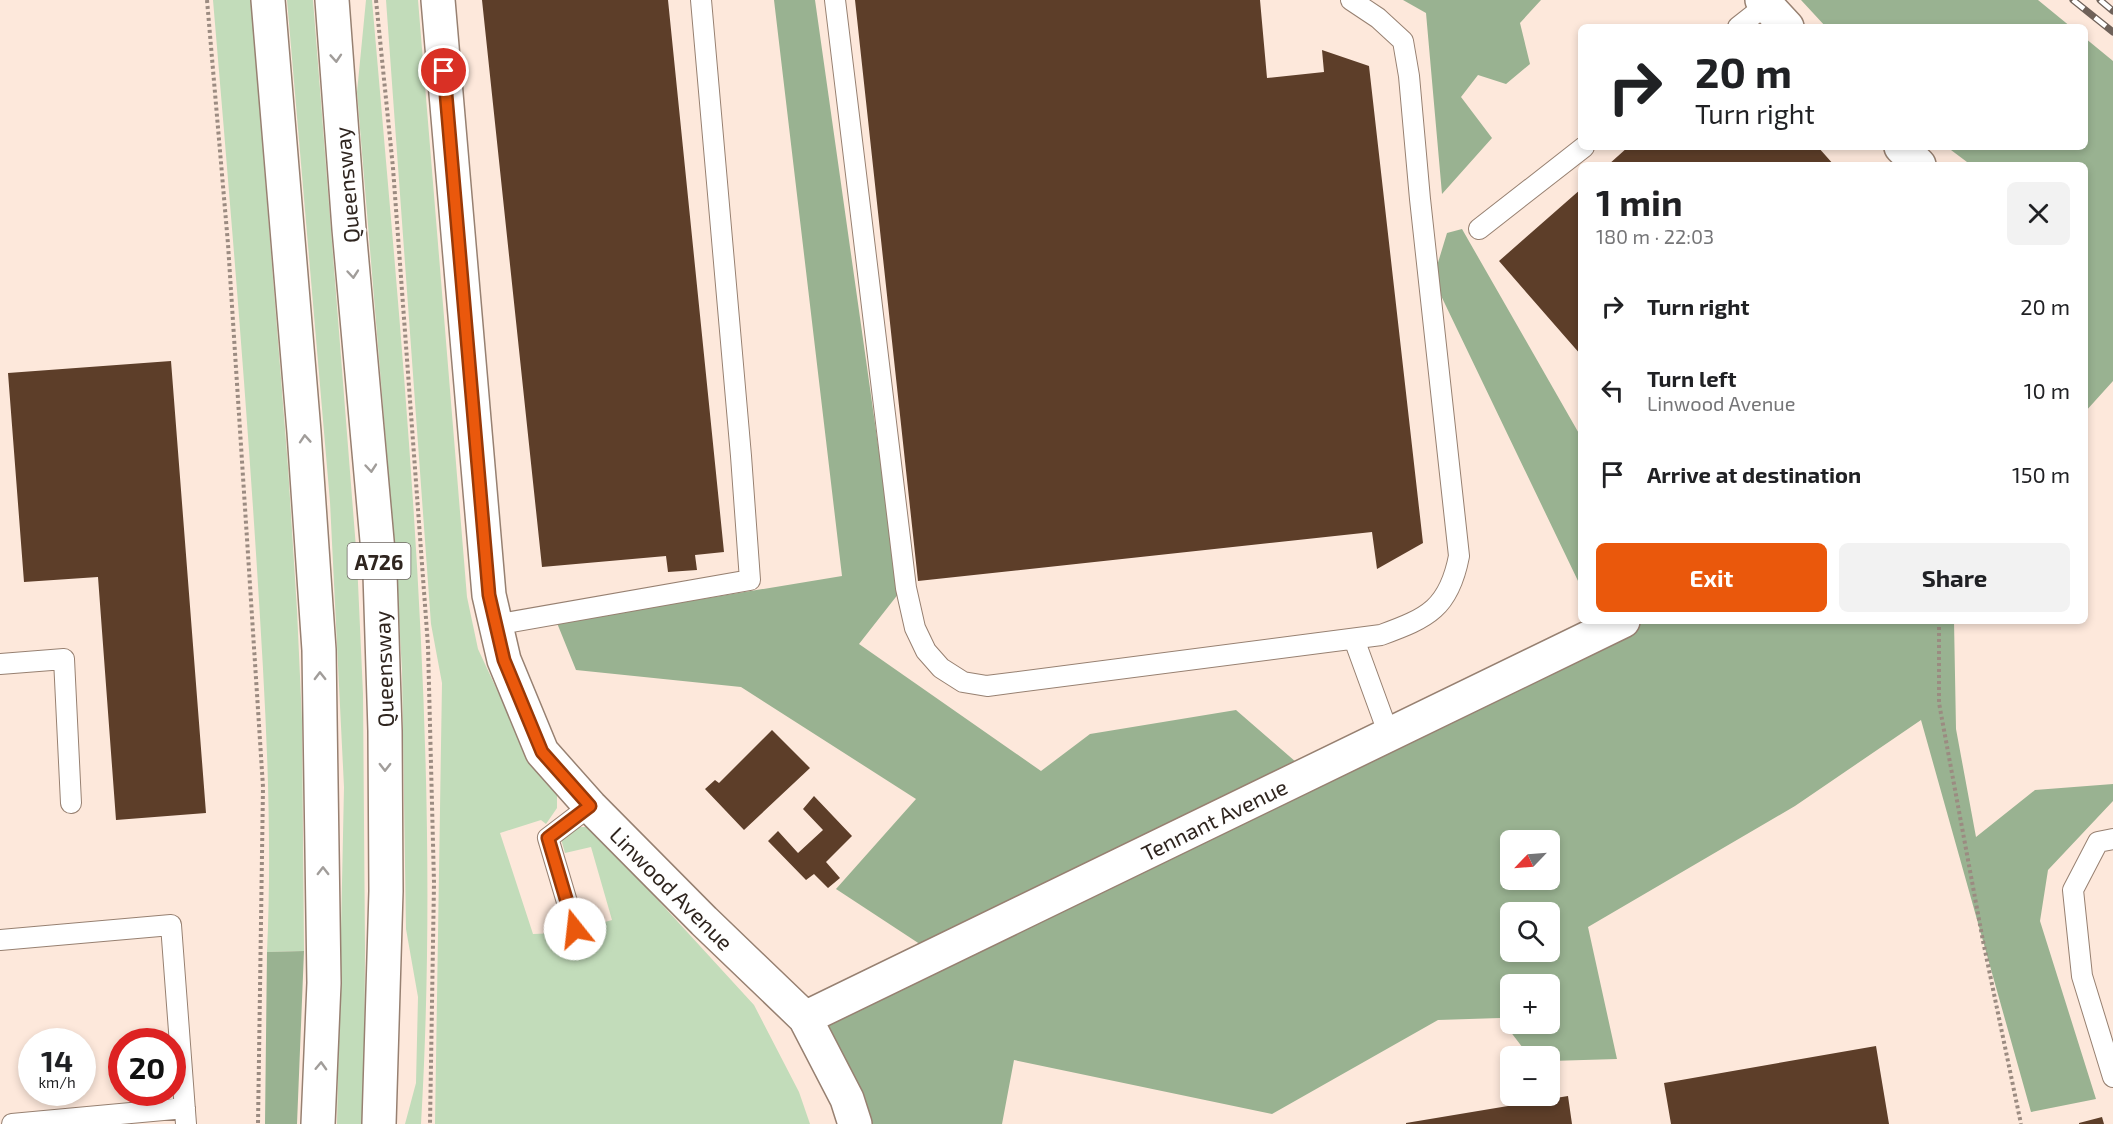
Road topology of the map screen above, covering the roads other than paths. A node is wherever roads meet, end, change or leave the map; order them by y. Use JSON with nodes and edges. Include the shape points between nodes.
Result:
{"nodes":[{"id":1,"x":268,"y":0,"type":"edge"},
{"id":2,"x":332,"y":0,"type":"edge"},
{"id":3,"x":438,"y":0,"type":"edge"},
{"id":4,"x":701,"y":0,"type":"edge"},
{"id":5,"x":835,"y":0,"type":"edge"},
{"id":6,"x":1351,"y":0,"type":"edge"},
{"id":7,"x":1772,"y":11,"type":"edge"},
{"id":8,"x":1744,"y":24,"type":"edge"},
{"id":9,"x":1580,"y":150,"type":"edge"},
{"id":10,"x":1904,"y":150,"type":"edge"},
{"id":11,"x":1915,"y":162,"type":"edge"},
{"id":12,"x":1479,"y":229,"type":"dead end"},
{"id":13,"x":1617,"y":624,"type":"edge"},
{"id":14,"x":494,"y":625,"type":"junction"},
{"id":15,"x":1354,"y":639,"type":"junction"},
{"id":16,"x":0,"y":664,"type":"edge"},
{"id":17,"x":1389,"y":735,"type":"junction"},
{"id":18,"x":71,"y":803,"type":"dead end"},
{"id":19,"x":590,"y":806,"type":"junction"},
{"id":20,"x":2113,"y":839,"type":"edge"},
{"id":21,"x":575,"y":929,"type":"dead end"},
{"id":22,"x":0,"y":940,"type":"edge"},
{"id":23,"x":805,"y":1018,"type":"junction"},
{"id":24,"x":2113,"y":1077,"type":"edge"},
{"id":25,"x":185,"y":1116,"type":"edge"},
{"id":26,"x":12,"y":1124,"type":"edge"},
{"id":27,"x":318,"y":1124,"type":"edge"},
{"id":28,"x":379,"y":1124,"type":"edge"},
{"id":29,"x":855,"y":1124,"type":"edge"}],
"edges":[{"from":27,"to":1,"type":"main road","number":"A726","one_way":true,"via":[[324,983],[319,650]]},
{"from":2,"to":28,"type":"main road","name":"Queensway","number":"A726","one_way":true,"via":[[380,574],[386,891]]},
{"from":3,"to":14,"type":"main road","name":"Linwood Avenue"},
{"from":4,"to":14,"type":"lane","via":[[750,580]]},
{"from":5,"to":15,"type":"lane","via":[[906,588],[915,628],[926,651],[941,668],[963,682],[987,686]]},
{"from":6,"to":15,"type":"lane","via":[[1403,41],[1459,556],[1446,596],[1431,611],[1414,623],[1381,635]]},
{"from":7,"to":8,"type":"lane"},
{"from":9,"to":12,"type":"lane"},
{"from":10,"to":11,"type":"main road"},
{"from":13,"to":17,"type":"main road","name":"Tennant Avenue"},
{"from":14,"to":19,"type":"main road","name":"Linwood Avenue","via":[[504,660],[542,752]]},
{"from":15,"to":17,"type":"lane"},
{"from":16,"to":18,"type":"lane","via":[[64,659]]},
{"from":17,"to":23,"type":"main road","name":"Tennant Avenue"},
{"from":19,"to":21,"type":"lane","via":[[548,838]]},
{"from":19,"to":23,"type":"main road","name":"Linwood Avenue"},
{"from":20,"to":24,"type":"lane","via":[[2098,842],[2073,890],[2082,976]]},
{"from":22,"to":25,"type":"lane","via":[[171,925]]},
{"from":23,"to":29,"type":"main road","name":"Linwood Avenue","via":[[847,1099]]},
{"from":25,"to":26,"type":"lane"}]}
